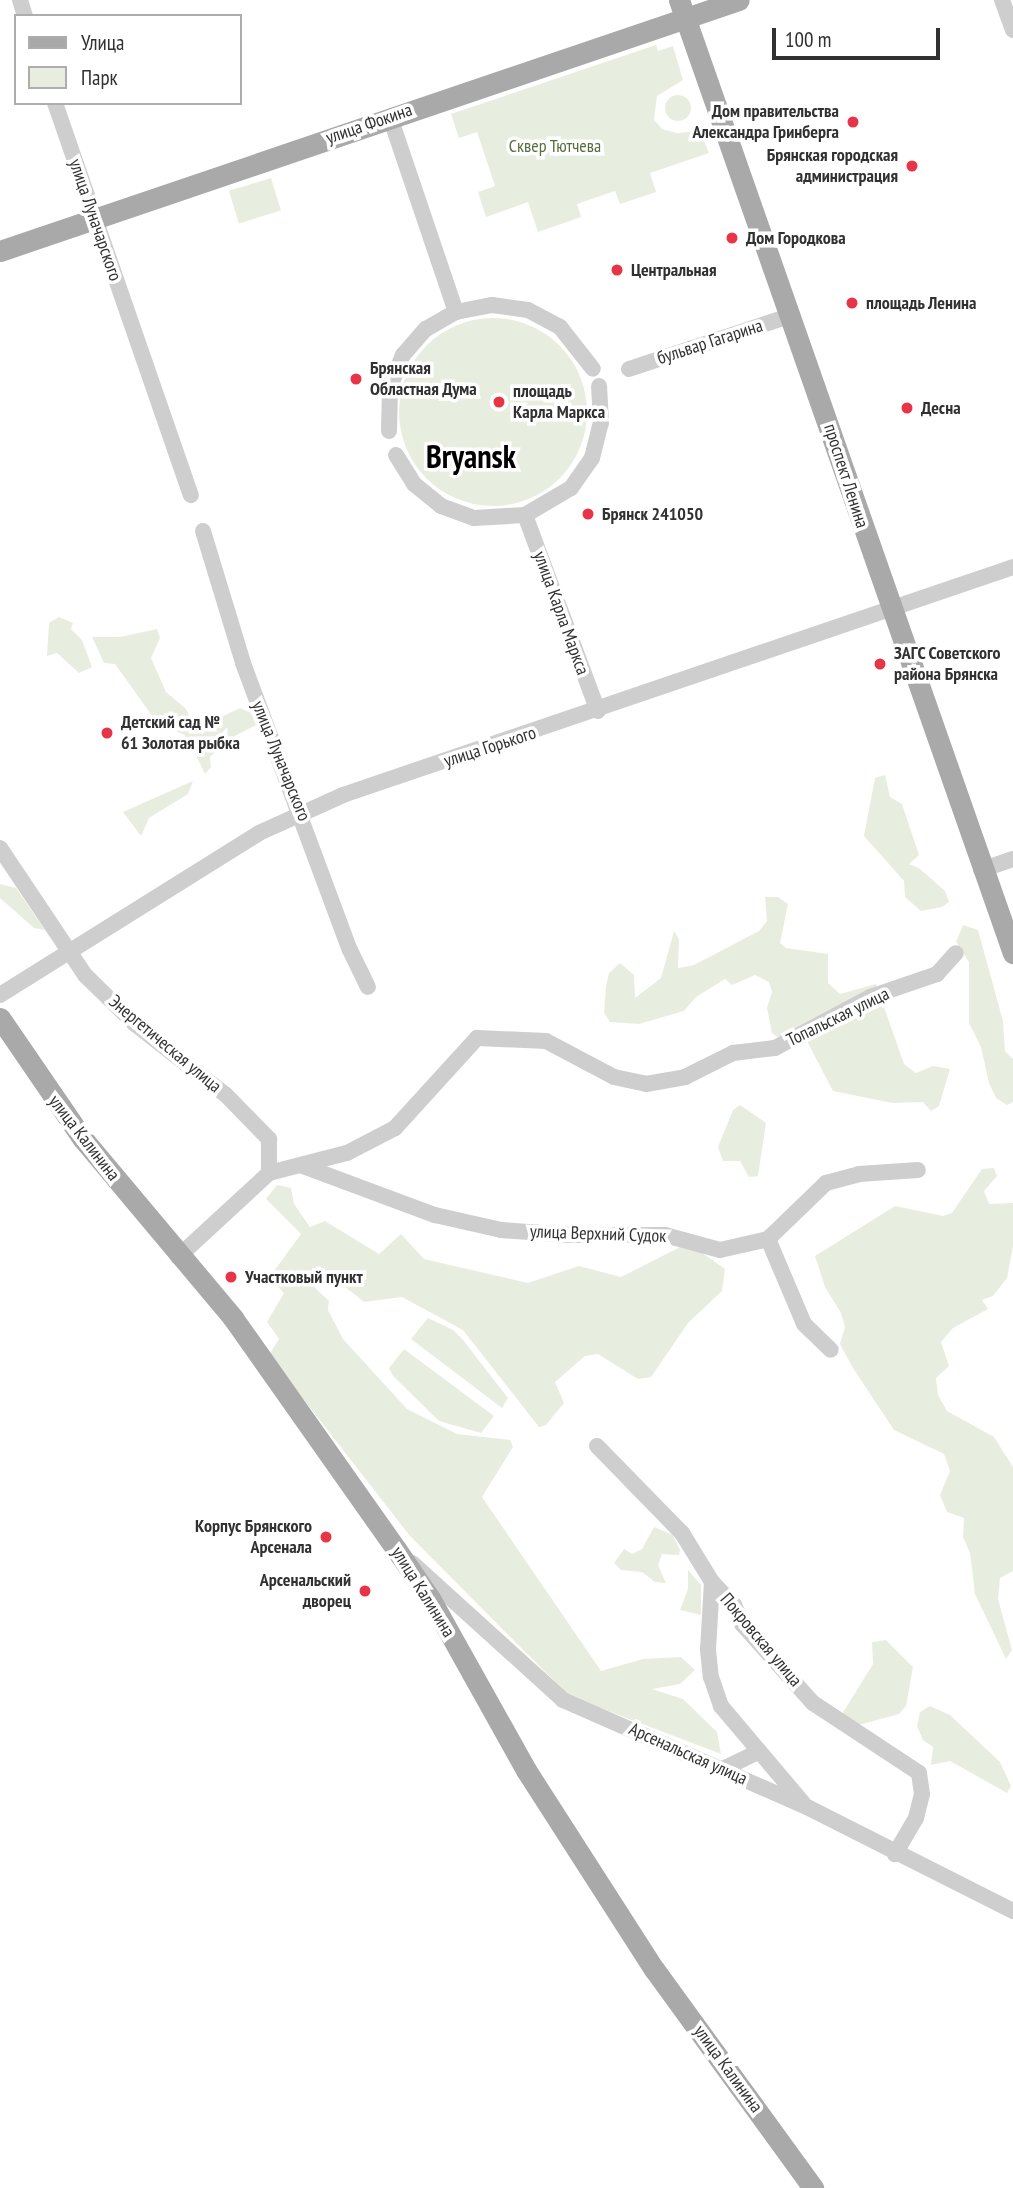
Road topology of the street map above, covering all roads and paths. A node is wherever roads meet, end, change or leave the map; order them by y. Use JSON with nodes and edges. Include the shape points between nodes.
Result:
{"nodes":[{"id":1,"x":739,"y":0,"type":"edge"},
{"id":2,"x":1002,"y":0,"type":"edge"},
{"id":3,"x":682,"y":9,"type":"edge"},
{"id":4,"x":1013,"y":30,"type":"edge"},
{"id":5,"x":56,"y":105,"type":"edge"},
{"id":6,"x":390,"y":117,"type":"junction"},
{"id":7,"x":94,"y":217,"type":"junction"},
{"id":8,"x":0,"y":251,"type":"edge"},
{"id":9,"x":456,"y":312,"type":"junction"},
{"id":10,"x":792,"y":315,"type":"junction"},
{"id":11,"x":593,"y":369,"type":"dead end"},
{"id":12,"x":629,"y":369,"type":"dead end"},
{"id":13,"x":599,"y":386,"type":"dead end"},
{"id":14,"x":388,"y":431,"type":"dead end"},
{"id":15,"x":396,"y":455,"type":"dead end"},
{"id":16,"x":191,"y":495,"type":"dead end"},
{"id":17,"x":525,"y":515,"type":"junction"},
{"id":18,"x":203,"y":531,"type":"dead end"},
{"id":19,"x":1013,"y":567,"type":"edge"},
{"id":20,"x":890,"y":611,"type":"junction"},
{"id":21,"x":598,"y":711,"type":"junction"},
{"id":22,"x":301,"y":815,"type":"junction"},
{"id":23,"x":0,"y":848,"type":"edge"},
{"id":24,"x":1013,"y":859,"type":"edge"},
{"id":25,"x":981,"y":870,"type":"junction"},
{"id":26,"x":71,"y":950,"type":"junction"},
{"id":27,"x":956,"y":953,"type":"dead end"},
{"id":28,"x":1013,"y":953,"type":"edge"},
{"id":29,"x":368,"y":987,"type":"dead end"},
{"id":30,"x":0,"y":995,"type":"edge"},
{"id":31,"x":0,"y":1018,"type":"edge"},
{"id":32,"x":303,"y":1166,"type":"junction"},
{"id":33,"x":918,"y":1170,"type":"dead end"},
{"id":34,"x":269,"y":1173,"type":"junction"},
{"id":35,"x":768,"y":1239,"type":"junction"},
{"id":36,"x":178,"y":1257,"type":"junction"},
{"id":37,"x":831,"y":1350,"type":"dead end"},
{"id":38,"x":597,"y":1446,"type":"dead end"},
{"id":39,"x":396,"y":1549,"type":"junction"},
{"id":40,"x":712,"y":1582,"type":"junction"},
{"id":41,"x":758,"y":1752,"type":"junction"},
{"id":42,"x":723,"y":1769,"type":"junction"},
{"id":43,"x":807,"y":1807,"type":"junction"},
{"id":44,"x":895,"y":1854,"type":"junction"},
{"id":45,"x":1013,"y":1911,"type":"edge"},
{"id":46,"x":813,"y":2188,"type":"edge"}],
"edges":[{"from":1,"to":3,"type":"main road","name":"улица Фокина"},
{"from":2,"to":4,"type":"street"},
{"from":3,"to":6,"type":"main road","name":"улица Фокина"},
{"from":3,"to":10,"type":"main road","name":"проспект Ленина"},
{"from":5,"to":7,"type":"street","name":"улица Луначарского"},
{"from":6,"to":7,"type":"main road","name":"улица Фокина"},
{"from":6,"to":9,"type":"street"},
{"from":7,"to":8,"type":"main road","name":"улица Фокина"},
{"from":7,"to":16,"type":"street","name":"улица Луначарского"},
{"from":9,"to":11,"type":"street","via":[[492,304],[528,310],[560,327]]},
{"from":9,"to":14,"type":"street","via":[[426,329],[403,355],[390,387]]},
{"from":10,"to":12,"type":"street","name":"бульвар Гагарина"},
{"from":10,"to":20,"type":"main road","name":"проспект Ленина"},
{"from":13,"to":17,"type":"street","via":[[601,423],[592,458],[571,488]]},
{"from":15,"to":17,"type":"street","via":[[414,484],[441,506],[474,518]]},
{"from":17,"to":21,"type":"street","name":"улица Карла Маркса"},
{"from":18,"to":22,"type":"street","name":"улица Луначарского","via":[[243,663]]},
{"from":19,"to":20,"type":"street","name":"улица Горького"},
{"from":20,"to":21,"type":"street","name":"улица Горького"},
{"from":20,"to":25,"type":"main road","name":"проспект Ленина"},
{"from":21,"to":22,"type":"street","name":"улица Горького","via":[[343,795]]},
{"from":22,"to":26,"type":"street","name":"улица Горького","via":[[259,834]]},
{"from":22,"to":29,"type":"street","name":"улица Луначарского"},
{"from":23,"to":26,"type":"street","name":"Энергетическая улица"},
{"from":24,"to":25,"type":"street"},
{"from":25,"to":28,"type":"main road","name":"проспект Ленина"},
{"from":26,"to":30,"type":"street","name":"улица Горького"},
{"from":26,"to":34,"type":"street","name":"Энергетическая улица","via":[[85,975],[135,1024],[250,1118],[269,1139]]},
{"from":27,"to":32,"type":"street","name":"Топальская улица","via":[[937,974],[870,997],[775,1048],[733,1053],[685,1076],[646,1084],[614,1077],[547,1041],[477,1038],[395,1128],[347,1153]]},
{"from":31,"to":36,"type":"main road","name":"улица Калинина","via":[[83,1139]]},
{"from":32,"to":34,"type":"street","name":"Топальская улица"},
{"from":32,"to":35,"type":"street","name":"улица Верхний Судок","via":[[435,1215],[501,1230],[665,1235],[720,1251]]},
{"from":33,"to":35,"type":"street","name":"улица Верхний Судок","via":[[859,1174],[826,1183]]},
{"from":34,"to":36,"type":"street"},
{"from":35,"to":37,"type":"street","via":[[804,1324]]},
{"from":36,"to":39,"type":"main road","name":"улица Калинина","via":[[233,1318]]},
{"from":38,"to":40,"type":"street","name":"Покровская улица","via":[[682,1533]]},
{"from":39,"to":42,"type":"street","name":"Арсенальская улица","via":[[563,1700]]},
{"from":39,"to":46,"type":"main road","name":"улица Калинина","via":[[431,1600],[526,1770],[654,1969]]},
{"from":40,"to":41,"type":"street","via":[[710,1677],[721,1706]]},
{"from":40,"to":44,"type":"street","name":"Покровская улица","via":[[813,1703],[919,1773],[922,1794],[916,1818]]},
{"from":41,"to":42,"type":"street"},
{"from":41,"to":43,"type":"street"},
{"from":42,"to":43,"type":"street","name":"Арсенальская улица"},
{"from":43,"to":44,"type":"street","name":"Арсенальская улица"},
{"from":44,"to":45,"type":"street","name":"Арсенальская улица"}]}
